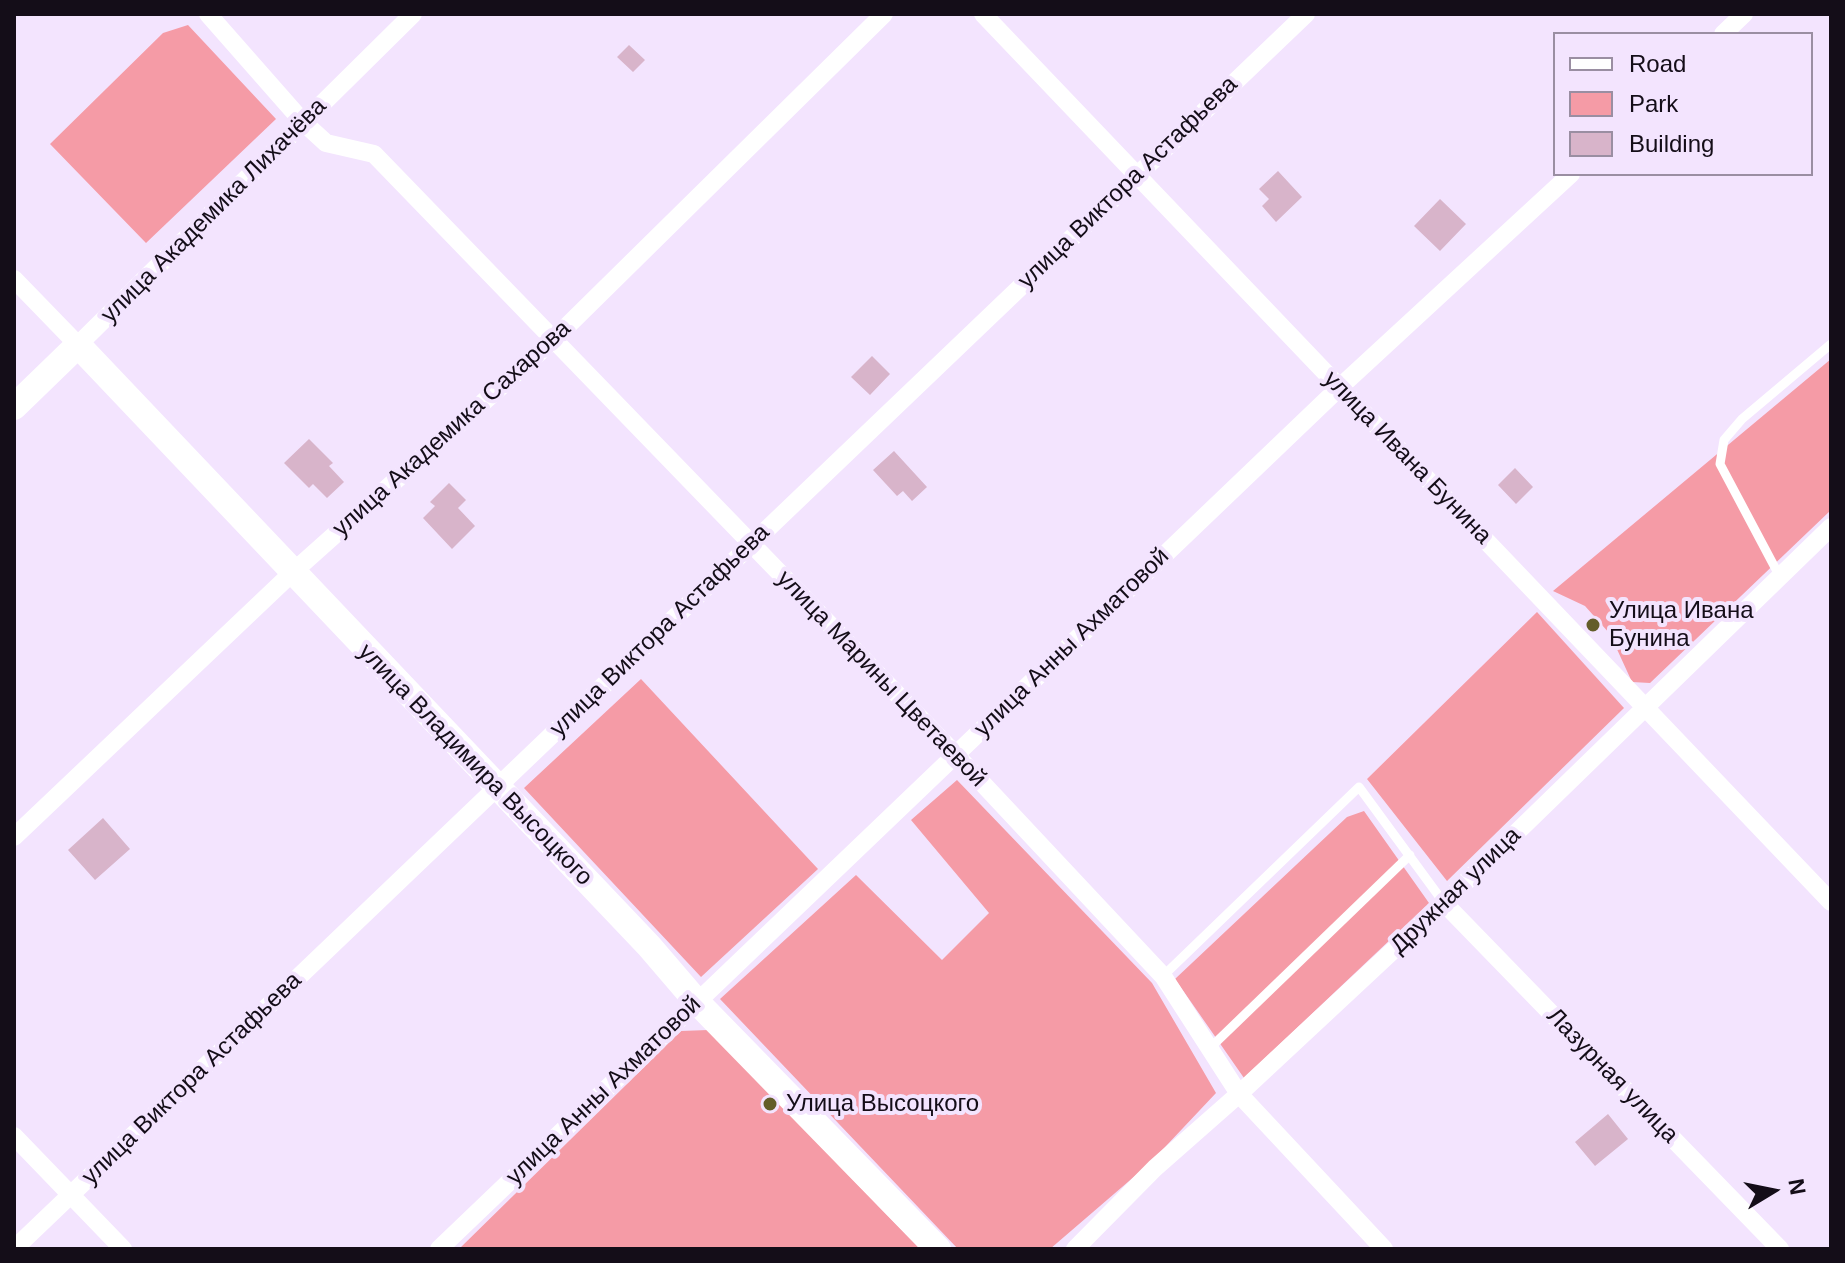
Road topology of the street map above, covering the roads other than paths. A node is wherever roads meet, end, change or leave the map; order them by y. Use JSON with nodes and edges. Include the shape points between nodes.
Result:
{"nodes":[{"id":1,"x":208,"y":14,"type":"edge"},
{"id":2,"x":413,"y":14,"type":"edge"},
{"id":3,"x":884,"y":14,"type":"edge"},
{"id":4,"x":983,"y":14,"type":"edge"},
{"id":5,"x":1306,"y":14,"type":"edge"},
{"id":6,"x":1744,"y":14,"type":"edge"},
{"id":7,"x":1725,"y":32,"type":"edge"},
{"id":8,"x":303,"y":122,"type":"junction"},
{"id":9,"x":1137,"y":175,"type":"junction"},
{"id":10,"x":1569,"y":176,"type":"edge"},
{"id":11,"x":14,"y":279,"type":"edge"},
{"id":12,"x":553,"y":340,"type":"junction"},
{"id":13,"x":1831,"y":344,"type":"edge"},
{"id":14,"x":78,"y":345,"type":"junction"},
{"id":15,"x":1340,"y":387,"type":"junction"},
{"id":16,"x":14,"y":407,"type":"edge"},
{"id":17,"x":1831,"y":527,"type":"edge"},
{"id":18,"x":749,"y":544,"type":"junction"},
{"id":19,"x":293,"y":572,"type":"junction"},
{"id":20,"x":1780,"y":577,"type":"junction"},
{"id":21,"x":1644,"y":710,"type":"junction"},
{"id":22,"x":955,"y":754,"type":"junction"},
{"id":23,"x":496,"y":789,"type":"junction"},
{"id":24,"x":14,"y":837,"type":"edge"},
{"id":25,"x":1410,"y":855,"type":"junction"},
{"id":26,"x":1831,"y":902,"type":"edge"},
{"id":27,"x":1444,"y":903,"type":"junction"},
{"id":28,"x":1163,"y":976,"type":"junction"},
{"id":29,"x":697,"y":1002,"type":"junction"},
{"id":30,"x":1210,"y":1048,"type":"junction"},
{"id":31,"x":1239,"y":1094,"type":"junction"},
{"id":32,"x":14,"y":1136,"type":"edge"},
{"id":33,"x":71,"y":1195,"type":"junction"},
{"id":34,"x":14,"y":1249,"type":"edge"},
{"id":35,"x":123,"y":1249,"type":"edge"},
{"id":36,"x":439,"y":1249,"type":"edge"},
{"id":37,"x":938,"y":1249,"type":"edge"},
{"id":38,"x":1075,"y":1249,"type":"edge"},
{"id":39,"x":1384,"y":1249,"type":"edge"},
{"id":40,"x":1780,"y":1249,"type":"edge"}],
"edges":[{"from":1,"to":8,"type":"street","name":"улица Марины Цветаевой"},
{"from":2,"to":8,"type":"street","name":"улица Академика Лихачёва"},
{"from":3,"to":12,"type":"street","name":"улица Академика Сахарова"},
{"from":4,"to":9,"type":"street","name":"улица Ивана Бунина"},
{"from":5,"to":9,"type":"street","name":"улица Виктора Астафьева"},
{"from":6,"to":7,"type":"street"},
{"from":8,"to":12,"type":"street","name":"улица Марины Цветаевой","via":[[326,143],[374,154]]},
{"from":8,"to":14,"type":"street","name":"улица Академика Лихачёва"},
{"from":9,"to":15,"type":"street","name":"улица Ивана Бунина"},
{"from":9,"to":18,"type":"street","name":"улица Виктора Астафьева"},
{"from":10,"to":15,"type":"street","name":"улица Анны Ахматовой"},
{"from":11,"to":14,"type":"street","name":"улица Владимира Высоцкого"},
{"from":12,"to":18,"type":"street","name":"улица Марины Цветаевой"},
{"from":12,"to":19,"type":"street","name":"улица Академика Сахарова"},
{"from":13,"to":20,"type":"lane","via":[[1724,440],[1720,464]]},
{"from":14,"to":16,"type":"street","name":"улица Академика Лихачёва"},
{"from":14,"to":19,"type":"street","name":"улица Владимира Высоцкого"},
{"from":15,"to":21,"type":"street","name":"улица Ивана Бунина"},
{"from":15,"to":22,"type":"street","name":"улица Анны Ахматовой"},
{"from":17,"to":20,"type":"street","name":"Дружная улица"},
{"from":18,"to":22,"type":"street","name":"улица Марины Цветаевой"},
{"from":18,"to":23,"type":"street","name":"улица Виктора Астафьева"},
{"from":19,"to":23,"type":"street","name":"улица Владимира Высоцкого"},
{"from":19,"to":24,"type":"street","name":"улица Академика Сахарова"},
{"from":20,"to":21,"type":"street","name":"Дружная улица"},
{"from":21,"to":26,"type":"street","name":"улица Ивана Бунина"},
{"from":21,"to":27,"type":"street","name":"Дружная улица"},
{"from":22,"to":28,"type":"street","name":"улица Марины Цветаевой"},
{"from":22,"to":29,"type":"street","name":"улица Анны Ахматовой"},
{"from":23,"to":29,"type":"street","name":"улица Владимира Высоцкого"},
{"from":23,"to":33,"type":"street","name":"улица Виктора Астафьева"},
{"from":25,"to":27,"type":"lane"},
{"from":25,"to":28,"type":"lane","via":[[1359,787]]},
{"from":25,"to":30,"type":"lane"},
{"from":27,"to":31,"type":"street","name":"Дружная улица"},
{"from":27,"to":40,"type":"street","name":"Лазурная улица"},
{"from":28,"to":30,"type":"street","name":"улица Марины Цветаевой"},
{"from":29,"to":36,"type":"street","name":"улица Анны Ахматовой"},
{"from":29,"to":37,"type":"street","name":"улица Владимира Высоцкого"},
{"from":30,"to":31,"type":"street","name":"улица Марины Цветаевой"},
{"from":31,"to":38,"type":"street","name":"Дружная улица"},
{"from":31,"to":39,"type":"street","name":"улица Марины Цветаевой"},
{"from":32,"to":33,"type":"street"},
{"from":33,"to":34,"type":"street","name":"улица Виктора Астафьева"},
{"from":33,"to":35,"type":"street"}]}
